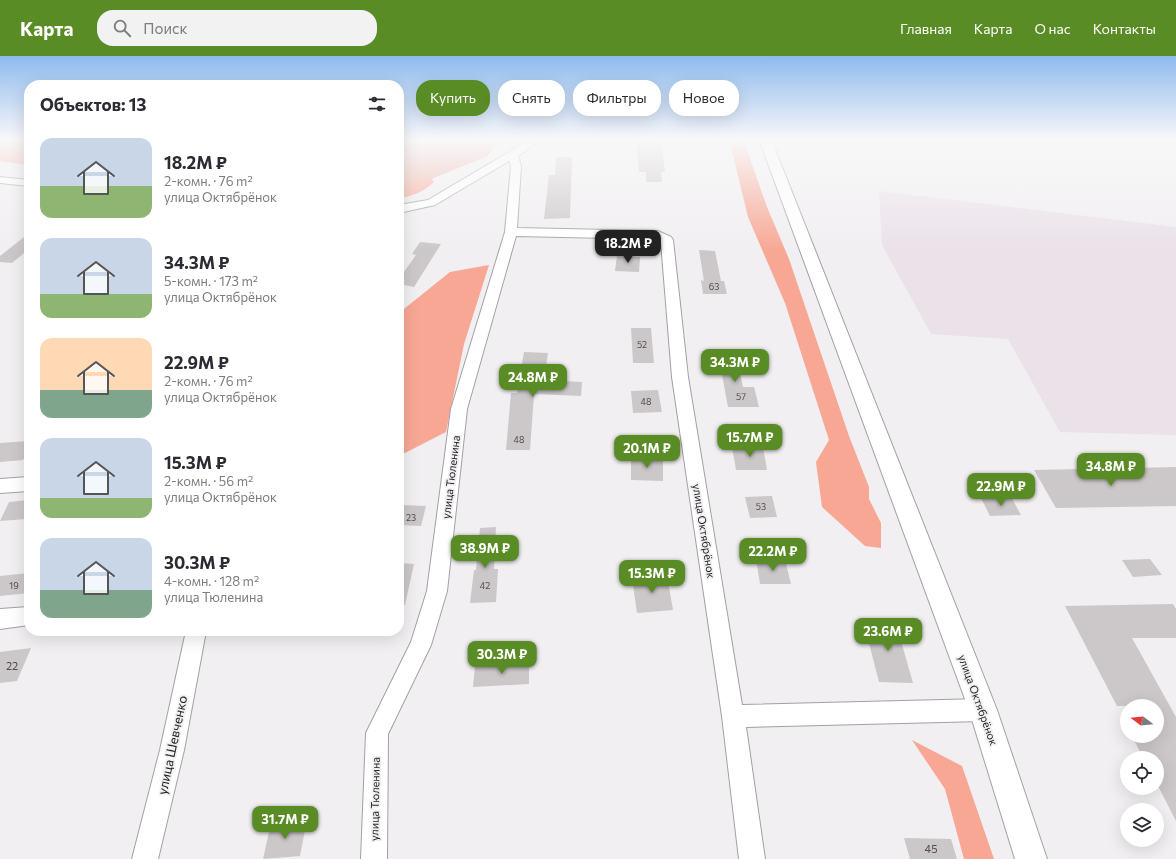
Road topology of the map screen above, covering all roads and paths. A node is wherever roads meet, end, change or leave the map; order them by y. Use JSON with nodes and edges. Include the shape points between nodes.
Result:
{"nodes":[{"id":1,"x":476,"y":176,"type":"edge"},
{"id":2,"x":515,"y":176,"type":"edge"},
{"id":3,"x":779,"y":176,"type":"edge"},
{"id":4,"x":0,"y":180,"type":"edge"},
{"id":5,"x":24,"y":182,"type":"edge"},
{"id":6,"x":404,"y":208,"type":"edge"},
{"id":7,"x":511,"y":232,"type":"junction"},
{"id":8,"x":24,"y":484,"type":"edge"},
{"id":9,"x":0,"y":486,"type":"edge"},
{"id":10,"x":24,"y":617,"type":"edge"},
{"id":11,"x":0,"y":619,"type":"edge"},
{"id":12,"x":195,"y":636,"type":"edge"},
{"id":13,"x":983,"y":710,"type":"junction"},
{"id":14,"x":733,"y":716,"type":"junction"},
{"id":15,"x":146,"y":859,"type":"edge"},
{"id":16,"x":374,"y":859,"type":"edge"},
{"id":17,"x":752,"y":859,"type":"edge"},
{"id":18,"x":1031,"y":859,"type":"edge"}],
"edges":[{"from":1,"to":6,"type":"street","via":[[431,203]]},
{"from":2,"to":7,"type":"street","name":"улица Тюленина"},
{"from":3,"to":13,"type":"street","name":"улица Октябрёнок"},
{"from":4,"to":5,"type":"street"},
{"from":7,"to":14,"type":"street","name":"улица Октябрёнок","via":[[658,235],[667,240],[680,377]]},
{"from":7,"to":16,"type":"street","name":"улица Тюленина","via":[[459,409],[436,591],[421,645],[377,733]]},
{"from":8,"to":9,"type":"street"},
{"from":10,"to":11,"type":"street"},
{"from":12,"to":15,"type":"street","name":"улица Шевченко","via":[[172,750]]},
{"from":13,"to":14,"type":"street"},
{"from":13,"to":18,"type":"street","name":"улица Октябрёнок"},
{"from":14,"to":17,"type":"street","name":"улица Октябрёнок"}]}
